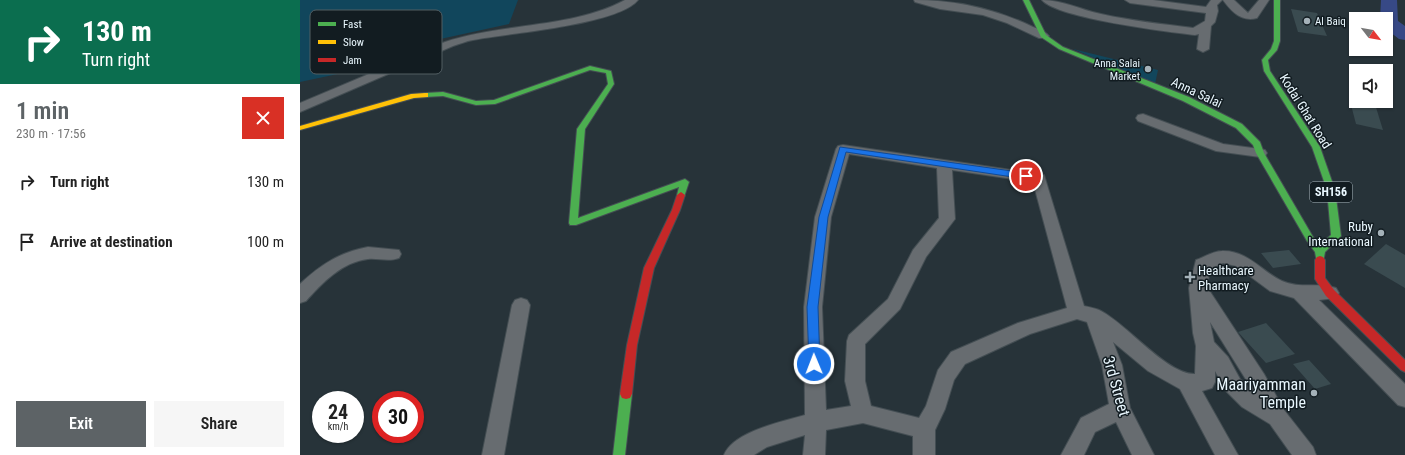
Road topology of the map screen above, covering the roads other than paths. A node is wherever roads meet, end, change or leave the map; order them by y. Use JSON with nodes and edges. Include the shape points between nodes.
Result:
{"nodes":[{"id":1,"x":633,"y":0,"type":"edge"},
{"id":2,"x":919,"y":0,"type":"edge"},
{"id":3,"x":1026,"y":0,"type":"edge"},
{"id":4,"x":1047,"y":0,"type":"edge"},
{"id":5,"x":1130,"y":0,"type":"edge"},
{"id":6,"x":1217,"y":0,"type":"edge"},
{"id":7,"x":1228,"y":0,"type":"edge"},
{"id":8,"x":1264,"y":0,"type":"edge"},
{"id":9,"x":1277,"y":0,"type":"edge"},
{"id":10,"x":978,"y":5,"type":"edge"},
{"id":11,"x":1213,"y":11,"type":"junction"},
{"id":12,"x":1206,"y":26,"type":"junction"},
{"id":13,"x":1043,"y":36,"type":"junction"},
{"id":14,"x":442,"y":47,"type":"edge"},
{"id":15,"x":1203,"y":49,"type":"dead end"},
{"id":16,"x":379,"y":74,"type":"edge"},
{"id":17,"x":300,"y":108,"type":"edge"},
{"id":18,"x":1143,"y":118,"type":"dead end"},
{"id":19,"x":300,"y":128,"type":"edge"},
{"id":20,"x":1260,"y":153,"type":"junction"},
{"id":21,"x":944,"y":164,"type":"junction"},
{"id":22,"x":1320,"y":252,"type":"junction"},
{"id":23,"x":393,"y":254,"type":"dead end"},
{"id":24,"x":1198,"y":288,"type":"junction"},
{"id":25,"x":1300,"y":293,"type":"junction"},
{"id":26,"x":1330,"y":293,"type":"junction"},
{"id":27,"x":300,"y":296,"type":"edge"},
{"id":28,"x":521,"y":305,"type":"dead end"},
{"id":29,"x":1085,"y":314,"type":"junction"},
{"id":30,"x":1206,"y":346,"type":"junction"},
{"id":31,"x":1405,"y":367,"type":"edge"},
{"id":32,"x":1187,"y":383,"type":"junction"},
{"id":33,"x":1405,"y":398,"type":"edge"},
{"id":34,"x":1120,"y":409,"type":"junction"},
{"id":35,"x":864,"y":413,"type":"junction"},
{"id":36,"x":1278,"y":417,"type":"junction"},
{"id":37,"x":816,"y":422,"type":"junction"},
{"id":38,"x":924,"y":429,"type":"junction"},
{"id":39,"x":493,"y":455,"type":"edge"},
{"id":40,"x":619,"y":455,"type":"edge"},
{"id":41,"x":735,"y":455,"type":"edge"},
{"id":42,"x":814,"y":455,"type":"edge"},
{"id":43,"x":924,"y":455,"type":"edge"},
{"id":44,"x":1072,"y":455,"type":"edge"},
{"id":45,"x":1143,"y":455,"type":"edge"},
{"id":46,"x":1227,"y":455,"type":"edge"},
{"id":47,"x":1305,"y":455,"type":"edge"}],
"edges":[{"from":1,"to":14,"type":"street","via":[[613,11],[583,19],[470,37]]},
{"from":2,"to":10,"type":"street","via":[[943,6]]},
{"from":3,"to":13,"type":"street"},
{"from":4,"to":12,"type":"street","via":[[1065,8],[1142,24],[1195,32]]},
{"from":5,"to":11,"type":"street"},
{"from":6,"to":11,"type":"street","via":[[1212,4]]},
{"from":7,"to":8,"type":"street","via":[[1241,16],[1247,17],[1253,16]]},
{"from":9,"to":22,"type":"street","name":"Kodai Ghat Road","number":"SH156","via":[[1276,20],[1279,39],[1275,50],[1265,60],[1267,71],[1316,147],[1331,190],[1336,236]]},
{"from":10,"to":13,"type":"street"},
{"from":11,"to":12,"type":"street"},
{"from":12,"to":15,"type":"street"},
{"from":13,"to":20,"type":"street","name":"Anna Salai","via":[[1061,48],[1186,99],[1239,126],[1258,144]]},
{"from":16,"to":17,"type":"street"},
{"from":18,"to":20,"type":"street","via":[[1221,148]]},
{"from":19,"to":40,"type":"street","via":[[414,96],[443,94],[476,103],[495,102],[590,68],[609,72],[611,84],[581,129],[573,223],[685,182],[676,210],[649,268],[632,345]]},
{"from":20,"to":22,"type":"street","name":"Anna Salai"},
{"from":21,"to":29,"type":"street","name":"3rd Street","via":[[1039,178]]},
{"from":21,"to":35,"type":"street","via":[[947,219],[920,254],[894,304],[856,340],[855,381]]},
{"from":21,"to":37,"type":"street","via":[[842,149],[823,217],[813,307]]},
{"from":22,"to":26,"type":"street","via":[[1320,279]]},
{"from":23,"to":27,"type":"street","via":[[367,253],[340,261]]},
{"from":24,"to":25,"type":"street","via":[[1202,265],[1222,257],[1241,261],[1276,286]]},
{"from":24,"to":30,"type":"street","via":[[1202,333]]},
{"from":24,"to":36,"type":"street"},
{"from":25,"to":26,"type":"street"},
{"from":25,"to":33,"type":"street"},
{"from":26,"to":31,"type":"street"},
{"from":28,"to":39,"type":"street"},
{"from":29,"to":32,"type":"street","via":[[1121,336],[1155,365]]},
{"from":29,"to":34,"type":"street","name":"3rd Street","via":[[1112,365]]},
{"from":29,"to":38,"type":"street","via":[[1025,328],[958,358],[945,376],[935,409]]},
{"from":30,"to":32,"type":"street","via":[[1205,382]]},
{"from":30,"to":36,"type":"street","via":[[1221,363],[1233,385],[1249,400]]},
{"from":32,"to":46,"type":"street"},
{"from":34,"to":44,"type":"street","via":[[1088,424]]},
{"from":34,"to":45,"type":"street","name":"3rd Street"},
{"from":35,"to":37,"type":"street"},
{"from":35,"to":38,"type":"street"},
{"from":36,"to":47,"type":"street"},
{"from":37,"to":41,"type":"street","via":[[762,438]]},
{"from":37,"to":42,"type":"street"},
{"from":38,"to":43,"type":"street"}]}
